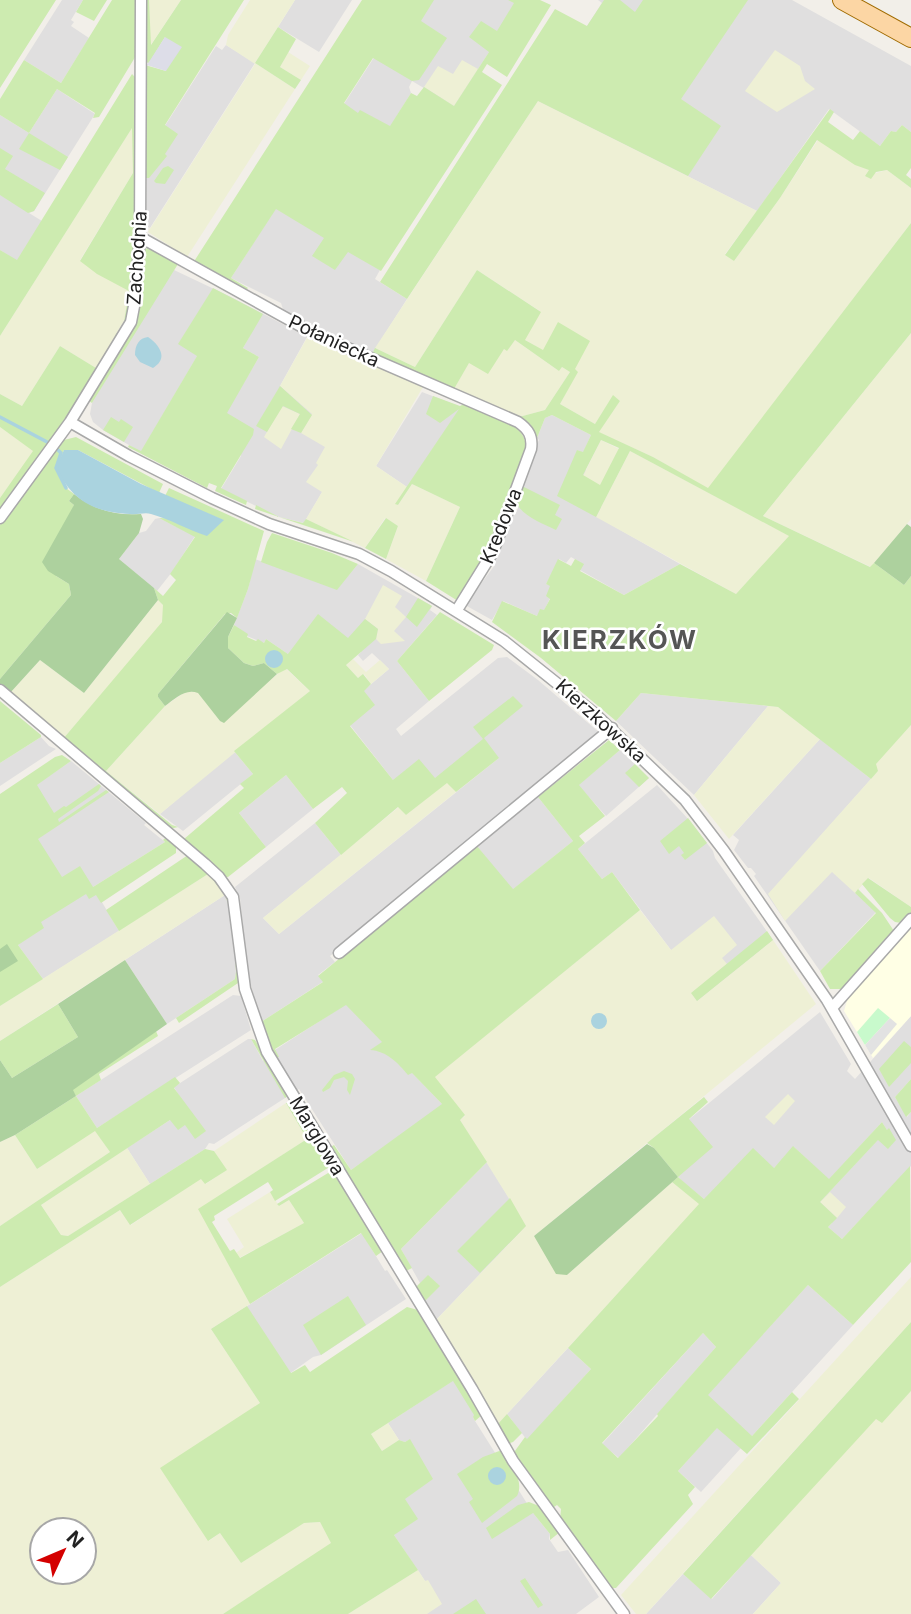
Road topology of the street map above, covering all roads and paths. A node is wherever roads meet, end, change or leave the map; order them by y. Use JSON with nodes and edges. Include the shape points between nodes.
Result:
{"nodes":[{"id":1,"x":141,"y":0,"type":"edge"},
{"id":2,"x":842,"y":0,"type":"edge"},
{"id":3,"x":911,"y":38,"type":"edge"},
{"id":4,"x":139,"y":237,"type":"junction"},
{"id":5,"x":70,"y":422,"type":"junction"},
{"id":6,"x":531,"y":436,"type":"joint"},
{"id":7,"x":0,"y":518,"type":"edge"},
{"id":8,"x":457,"y":610,"type":"junction"},
{"id":9,"x":0,"y":690,"type":"edge"},
{"id":10,"x":612,"y":729,"type":"junction"},
{"id":11,"x":911,"y":919,"type":"edge"},
{"id":12,"x":339,"y":954,"type":"dead end"},
{"id":13,"x":832,"y":1008,"type":"junction"},
{"id":14,"x":911,"y":1146,"type":"edge"},
{"id":15,"x":624,"y":1614,"type":"edge"}],
"edges":[{"from":1,"to":4,"type":"street","name":"Zachodnia"},
{"from":2,"to":3,"type":"main road"},
{"from":4,"to":5,"type":"street","name":"Zachodnia","via":[[131,323]]},
{"from":4,"to":6,"type":"street","name":"Połaniecka","via":[[313,333],[518,422]]},
{"from":5,"to":7,"type":"street","name":"Zachodnia"},
{"from":5,"to":8,"type":"street","name":"Kierzkowska","via":[[170,479],[269,524],[359,554]]},
{"from":6,"to":8,"type":"street","name":"Kredowa","via":[[531,449],[493,552]]},
{"from":8,"to":10,"type":"street","name":"Kierzkowska","via":[[528,658]]},
{"from":9,"to":15,"type":"street","name":"Marglowa","via":[[228,887],[236,907],[245,989],[267,1052],[523,1478]]},
{"from":10,"to":12,"type":"street"},
{"from":10,"to":13,"type":"street","name":"Kierzkowska","via":[[697,815]]},
{"from":11,"to":13,"type":"street"},
{"from":13,"to":14,"type":"street","name":"Kierzkowska"}]}
